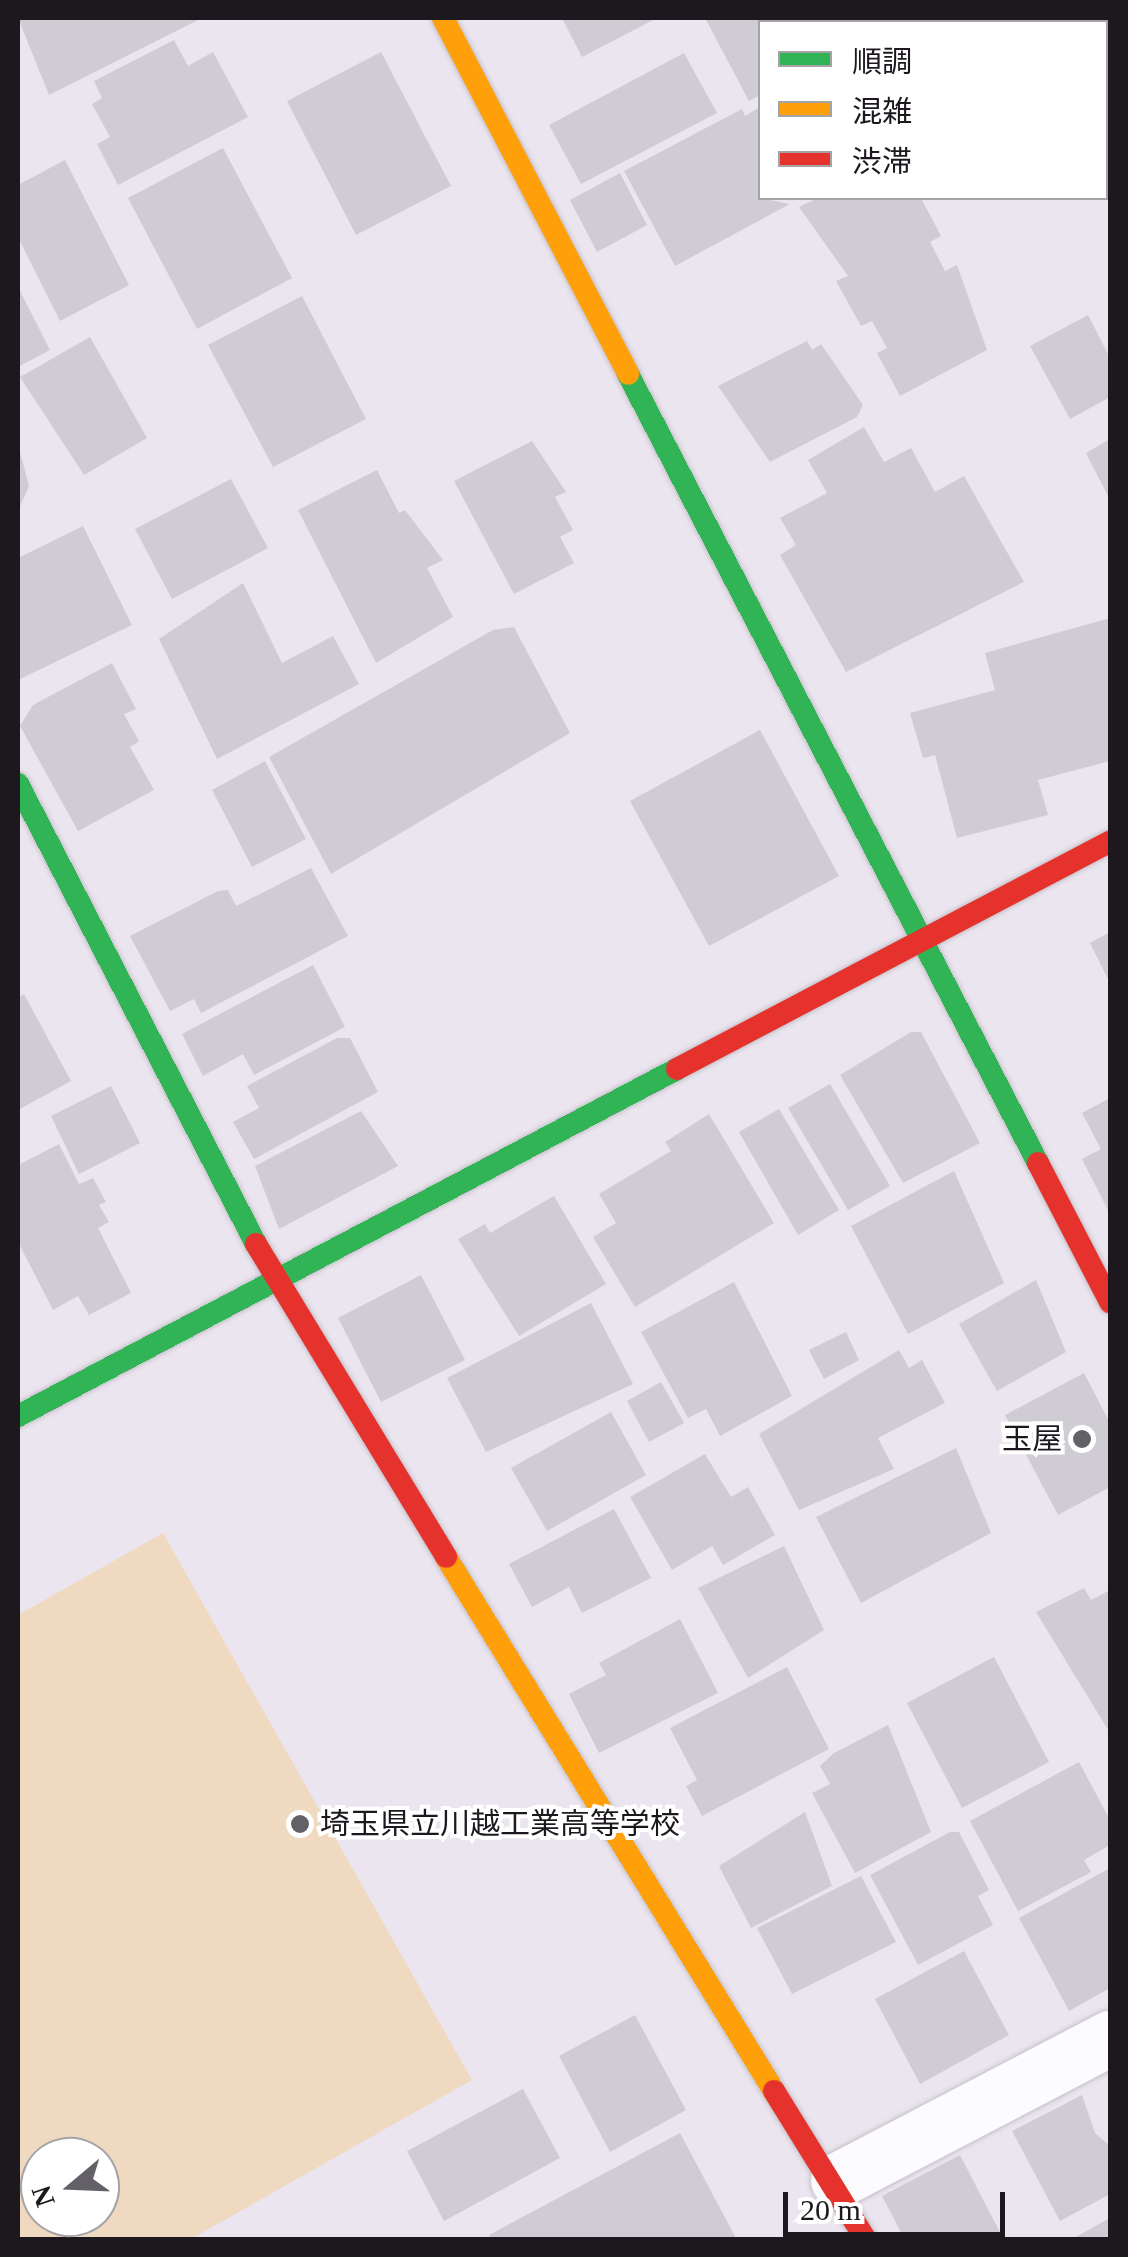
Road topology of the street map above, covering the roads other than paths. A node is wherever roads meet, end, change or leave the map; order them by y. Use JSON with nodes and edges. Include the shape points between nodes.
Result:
{"nodes":[{"id":1,"x":443,"y":18,"type":"edge"},
{"id":2,"x":18,"y":784,"type":"edge"},
{"id":3,"x":1110,"y":842,"type":"edge"},
{"id":4,"x":923,"y":940,"type":"junction"},
{"id":5,"x":276,"y":1282,"type":"junction"},
{"id":6,"x":1110,"y":1302,"type":"edge"},
{"id":7,"x":18,"y":1416,"type":"edge"},
{"id":8,"x":1110,"y":2038,"type":"edge"},
{"id":9,"x":838,"y":2180,"type":"junction"},
{"id":10,"x":866,"y":2240,"type":"edge"}],
"edges":[{"from":1,"to":4,"type":"street"},
{"from":2,"to":5,"type":"street"},
{"from":3,"to":4,"type":"street"},
{"from":4,"to":5,"type":"street"},
{"from":4,"to":6,"type":"street"},
{"from":5,"to":7,"type":"street"},
{"from":5,"to":9,"type":"street"},
{"from":8,"to":9,"type":"street"},
{"from":9,"to":10,"type":"street"}]}
